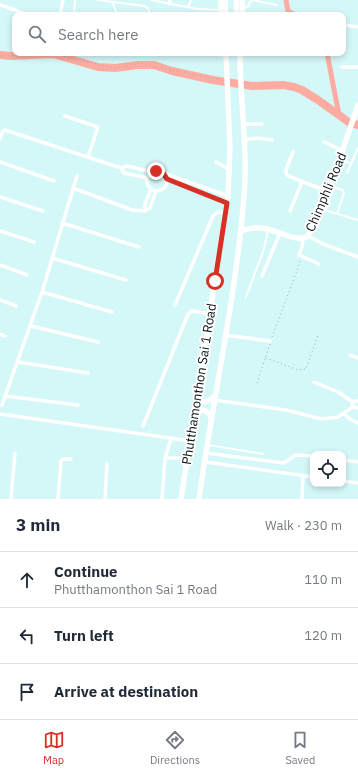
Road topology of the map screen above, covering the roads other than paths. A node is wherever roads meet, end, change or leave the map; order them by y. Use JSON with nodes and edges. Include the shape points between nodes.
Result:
{"nodes":[{"id":1,"x":63,"y":0,"type":"edge"},
{"id":2,"x":75,"y":0,"type":"edge"},
{"id":3,"x":98,"y":0,"type":"edge"},
{"id":4,"x":151,"y":0,"type":"edge"},
{"id":5,"x":191,"y":0,"type":"edge"},
{"id":6,"x":221,"y":0,"type":"edge"},
{"id":7,"x":236,"y":0,"type":"edge"},
{"id":8,"x":242,"y":0,"type":"edge"},
{"id":9,"x":112,"y":2,"type":"junction"},
{"id":10,"x":169,"y":2,"type":"edge"},
{"id":11,"x":225,"y":2,"type":"edge"},
{"id":12,"x":0,"y":5,"type":"edge"},
{"id":13,"x":277,"y":5,"type":"dead end"},
{"id":14,"x":188,"y":7,"type":"junction"},
{"id":15,"x":243,"y":8,"type":"junction"},
{"id":16,"x":20,"y":12,"type":"edge"},
{"id":17,"x":61,"y":12,"type":"edge"},
{"id":18,"x":74,"y":12,"type":"edge"},
{"id":19,"x":117,"y":12,"type":"edge"},
{"id":20,"x":149,"y":12,"type":"edge"},
{"id":21,"x":221,"y":12,"type":"edge"},
{"id":22,"x":226,"y":12,"type":"edge"},
{"id":23,"x":237,"y":12,"type":"edge"},
{"id":24,"x":243,"y":12,"type":"edge"},
{"id":25,"x":346,"y":25,"type":"edge"},
{"id":26,"x":358,"y":27,"type":"edge"},
{"id":27,"x":226,"y":56,"type":"edge"},
{"id":28,"x":240,"y":56,"type":"edge"},
{"id":29,"x":358,"y":67,"type":"edge"},
{"id":30,"x":342,"y":68,"type":"dead end"},
{"id":31,"x":358,"y":106,"type":"edge"},
{"id":32,"x":65,"y":116,"type":"dead end"},
{"id":33,"x":244,"y":124,"type":"junction"},
{"id":34,"x":262,"y":124,"type":"dead end"},
{"id":35,"x":0,"y":139,"type":"edge"},
{"id":36,"x":244,"y":140,"type":"junction"},
{"id":37,"x":272,"y":140,"type":"dead end"},
{"id":38,"x":324,"y":142,"type":"dead end"},
{"id":39,"x":358,"y":148,"type":"edge"},
{"id":40,"x":343,"y":151,"type":"junction"},
{"id":41,"x":293,"y":152,"type":"dead end"},
{"id":42,"x":88,"y":157,"type":"junction"},
{"id":43,"x":340,"y":158,"type":"junction"},
{"id":44,"x":0,"y":162,"type":"edge"},
{"id":45,"x":216,"y":162,"type":"dead end"},
{"id":46,"x":351,"y":164,"type":"junction"},
{"id":47,"x":121,"y":168,"type":"junction"},
{"id":48,"x":230,"y":170,"type":"junction"},
{"id":49,"x":153,"y":172,"type":"junction"},
{"id":50,"x":163,"y":173,"type":"junction"},
{"id":51,"x":347,"y":173,"type":"dead end"},
{"id":52,"x":77,"y":176,"type":"dead end"},
{"id":53,"x":147,"y":178,"type":"junction"},
{"id":54,"x":167,"y":179,"type":"junction"},
{"id":55,"x":54,"y":180,"type":"dead end"},
{"id":56,"x":302,"y":182,"type":"junction"},
{"id":57,"x":73,"y":188,"type":"junction"},
{"id":58,"x":151,"y":190,"type":"junction"},
{"id":59,"x":156,"y":191,"type":"junction"},
{"id":60,"x":327,"y":191,"type":"junction"},
{"id":61,"x":228,"y":196,"type":"junction"},
{"id":62,"x":0,"y":197,"type":"edge"},
{"id":63,"x":227,"y":203,"type":"junction"},
{"id":64,"x":320,"y":209,"type":"junction"},
{"id":65,"x":326,"y":210,"type":"junction"},
{"id":66,"x":43,"y":211,"type":"dead end"},
{"id":67,"x":145,"y":211,"type":"junction"},
{"id":68,"x":290,"y":211,"type":"dead end"},
{"id":69,"x":226,"y":213,"type":"junction"},
{"id":70,"x":337,"y":214,"type":"junction"},
{"id":71,"x":358,"y":220,"type":"edge"},
{"id":72,"x":62,"y":223,"type":"junction"},
{"id":73,"x":269,"y":229,"type":"junction"},
{"id":74,"x":0,"y":231,"type":"edge"},
{"id":75,"x":241,"y":231,"type":"junction"},
{"id":76,"x":280,"y":232,"type":"junction"},
{"id":77,"x":306,"y":238,"type":"junction"},
{"id":78,"x":34,"y":242,"type":"dead end"},
{"id":79,"x":139,"y":248,"type":"dead end"},
{"id":80,"x":358,"y":257,"type":"edge"},
{"id":81,"x":52,"y":258,"type":"junction"},
{"id":82,"x":319,"y":264,"type":"dead end"},
{"id":83,"x":0,"y":265,"type":"edge"},
{"id":84,"x":27,"y":275,"type":"dead end"},
{"id":85,"x":262,"y":276,"type":"dead end"},
{"id":86,"x":126,"y":280,"type":"dead end"},
{"id":87,"x":42,"y":292,"type":"junction"},
{"id":88,"x":246,"y":297,"type":"dead end"},
{"id":89,"x":0,"y":300,"type":"edge"},
{"id":90,"x":175,"y":305,"type":"dead end"},
{"id":91,"x":16,"y":306,"type":"dead end"},
{"id":92,"x":112,"y":312,"type":"dead end"},
{"id":93,"x":210,"y":314,"type":"junction"},
{"id":94,"x":31,"y":326,"type":"junction"},
{"id":95,"x":0,"y":334,"type":"edge"},
{"id":96,"x":225,"y":335,"type":"junction"},
{"id":97,"x":6,"y":336,"type":"dead end"},
{"id":98,"x":270,"y":341,"type":"dead end"},
{"id":99,"x":98,"y":342,"type":"dead end"},
{"id":100,"x":350,"y":355,"type":"dead end"},
{"id":101,"x":358,"y":358,"type":"edge"},
{"id":102,"x":18,"y":362,"type":"junction"},
{"id":103,"x":88,"y":373,"type":"dead end"},
{"id":104,"x":314,"y":382,"type":"dead end"},
{"id":105,"x":197,"y":395,"type":"junction"},
{"id":106,"x":5,"y":396,"type":"junction"},
{"id":107,"x":215,"y":398,"type":"junction"},
{"id":108,"x":358,"y":401,"type":"edge"},
{"id":109,"x":353,"y":402,"type":"junction"},
{"id":110,"x":78,"y":404,"type":"dead end"},
{"id":111,"x":2,"y":405,"type":"dead end"},
{"id":112,"x":353,"y":407,"type":"junction"},
{"id":113,"x":358,"y":408,"type":"edge"},
{"id":114,"x":0,"y":414,"type":"edge"},
{"id":115,"x":344,"y":414,"type":"junction"},
{"id":116,"x":194,"y":415,"type":"junction"},
{"id":117,"x":211,"y":418,"type":"junction"},
{"id":118,"x":358,"y":423,"type":"edge"},
{"id":119,"x":143,"y":426,"type":"dead end"},
{"id":120,"x":171,"y":439,"type":"junction"},
{"id":121,"x":191,"y":441,"type":"junction"},
{"id":122,"x":207,"y":445,"type":"junction"},
{"id":123,"x":15,"y":453,"type":"dead end"},
{"id":124,"x":206,"y":453,"type":"junction"},
{"id":125,"x":263,"y":454,"type":"dead end"},
{"id":126,"x":310,"y":456,"type":"edge"},
{"id":127,"x":165,"y":458,"type":"junction"},
{"id":128,"x":188,"y":458,"type":"junction"},
{"id":129,"x":71,"y":459,"type":"dead end"},
{"id":130,"x":346,"y":460,"type":"edge"},
{"id":131,"x":205,"y":462,"type":"junction"},
{"id":132,"x":358,"y":462,"type":"edge"},
{"id":133,"x":107,"y":464,"type":"dead end"},
{"id":134,"x":303,"y":476,"type":"junction"},
{"id":135,"x":310,"y":477,"type":"edge"},
{"id":136,"x":346,"y":481,"type":"edge"},
{"id":137,"x":358,"y":483,"type":"edge"},
{"id":138,"x":11,"y":499,"type":"edge"},
{"id":139,"x":58,"y":499,"type":"edge"},
{"id":140,"x":105,"y":499,"type":"edge"},
{"id":141,"x":162,"y":499,"type":"edge"},
{"id":142,"x":181,"y":499,"type":"edge"},
{"id":143,"x":199,"y":499,"type":"edge"},
{"id":144,"x":302,"y":499,"type":"edge"}],
"edges":[{"from":1,"to":17,"type":"street"},
{"from":2,"to":18,"type":"lane"},
{"from":3,"to":9,"type":"lane"},
{"from":4,"to":10,"type":"lane"},
{"from":5,"to":14,"type":"lane"},
{"from":6,"to":21,"type":"main road"},
{"from":7,"to":23,"type":"main road"},
{"from":8,"to":15,"type":"main road"},
{"from":9,"to":19,"type":"lane"},
{"from":9,"to":20,"type":"lane","via":[[144,6]]},
{"from":10,"to":14,"type":"lane"},
{"from":11,"to":22,"type":"main road"},
{"from":12,"to":16,"type":"street"},
{"from":13,"to":15,"type":"lane","via":[[252,0],[247,8]]},
{"from":14,"to":21,"type":"lane"},
{"from":15,"to":24,"type":"main road"},
{"from":25,"to":26,"type":"street"},
{"from":27,"to":48,"type":"main road","name":"Phutthamonthon Sai 1 Road"},
{"from":28,"to":33,"type":"main road","name":"Phutthamonthon Sai 1 Road"},
{"from":29,"to":30,"type":"street"},
{"from":31,"to":40,"type":"main road","name":"Chimphli Road"},
{"from":32,"to":42,"type":"street","via":[[98,127]]},
{"from":33,"to":34,"type":"street"},
{"from":33,"to":36,"type":"main road","name":"Phutthamonthon Sai 1 Road"},
{"from":35,"to":42,"type":"street","via":[[5,130]]},
{"from":36,"to":37,"type":"street"},
{"from":36,"to":75,"type":"main road","name":"Phutthamonthon Sai 1 Road"},
{"from":38,"to":40,"type":"street"},
{"from":39,"to":46,"type":"lane"},
{"from":40,"to":43,"type":"main road","name":"Chimphli Road"},
{"from":41,"to":56,"type":"street","via":[[286,173]]},
{"from":42,"to":47,"type":"street"},
{"from":43,"to":46,"type":"lane"},
{"from":43,"to":60,"type":"main road","name":"Chimphli Road"},
{"from":44,"to":55,"type":"street"},
{"from":45,"to":48,"type":"street"},
{"from":46,"to":51,"type":"lane"},
{"from":47,"to":49,"type":"street","via":[[127,166]]},
{"from":47,"to":53,"type":"street","via":[[124,173]]},
{"from":48,"to":61,"type":"main road","name":"Phutthamonthon Sai 1 Road"},
{"from":49,"to":50,"type":"street"},
{"from":49,"to":53,"type":"street"},
{"from":50,"to":54,"type":"street"},
{"from":50,"to":61,"type":"street"},
{"from":52,"to":57,"type":"street"},
{"from":53,"to":58,"type":"street"},
{"from":54,"to":59,"type":"street","via":[[164,189]]},
{"from":54,"to":63,"type":"street"},
{"from":56,"to":60,"type":"street"},
{"from":56,"to":68,"type":"street"},
{"from":57,"to":67,"type":"street","via":[[132,210]]},
{"from":57,"to":72,"type":"street"},
{"from":58,"to":59,"type":"street"},
{"from":58,"to":67,"type":"street"},
{"from":59,"to":67,"type":"street","via":[[150,208]]},
{"from":60,"to":64,"type":"main road","name":"Chimphli Road"},
{"from":61,"to":63,"type":"main road","name":"Phutthamonthon Sai 1 Road"},
{"from":62,"to":66,"type":"street"},
{"from":63,"to":69,"type":"main road","name":"Phutthamonthon Sai 1 Road"},
{"from":64,"to":65,"type":"lane"},
{"from":64,"to":77,"type":"main road","name":"Chimphli Road"},
{"from":65,"to":70,"type":"lane"},
{"from":65,"to":70,"type":"lane","via":[[334,189],[343,190]]},
{"from":69,"to":90,"type":"street","via":[[218,212],[213,216]]},
{"from":69,"to":93,"type":"main road","name":"Phutthamonthon Sai 1 Road"},
{"from":70,"to":71,"type":"lane"},
{"from":72,"to":79,"type":"street"},
{"from":72,"to":81,"type":"street"},
{"from":73,"to":75,"type":"main road","name":"Chimphli Road"},
{"from":73,"to":76,"type":"main road","name":"Chimphli Road"},
{"from":73,"to":88,"type":"lane"},
{"from":74,"to":78,"type":"street"},
{"from":75,"to":96,"type":"main road","name":"Phutthamonthon Sai 1 Road"},
{"from":76,"to":77,"type":"main road","name":"Chimphli Road","via":[[297,239]]},
{"from":76,"to":85,"type":"street"},
{"from":77,"to":80,"type":"street"},
{"from":77,"to":82,"type":"street","via":[[299,255]]},
{"from":81,"to":86,"type":"street"},
{"from":81,"to":87,"type":"street"},
{"from":83,"to":84,"type":"street"},
{"from":87,"to":92,"type":"street"},
{"from":87,"to":94,"type":"street"},
{"from":89,"to":91,"type":"street"},
{"from":93,"to":105,"type":"main road","name":"Phutthamonthon Sai 1 Road"},
{"from":93,"to":119,"type":"street","via":[[192,311],[188,314]]},
{"from":94,"to":99,"type":"street"},
{"from":94,"to":102,"type":"street"},
{"from":95,"to":97,"type":"street"},
{"from":96,"to":98,"type":"street"},
{"from":96,"to":107,"type":"main road","name":"Phutthamonthon Sai 1 Road"},
{"from":100,"to":101,"type":"street"},
{"from":102,"to":103,"type":"street"},
{"from":102,"to":106,"type":"street"},
{"from":104,"to":109,"type":"street","via":[[338,392]]},
{"from":105,"to":107,"type":"main road","via":[[200,401],[205,402]]},
{"from":105,"to":116,"type":"main road","name":"Phutthamonthon Sai 1 Road"},
{"from":106,"to":110,"type":"street"},
{"from":106,"to":111,"type":"street"},
{"from":107,"to":115,"type":"street","via":[[322,419]]},
{"from":107,"to":117,"type":"main road","name":"Phutthamonthon Sai 1 Road"},
{"from":108,"to":109,"type":"street"},
{"from":109,"to":112,"type":"street"},
{"from":112,"to":113,"type":"street"},
{"from":112,"to":115,"type":"street"},
{"from":114,"to":120,"type":"street"},
{"from":115,"to":118,"type":"street"},
{"from":116,"to":117,"type":"main road","via":[[204,410]]},
{"from":116,"to":121,"type":"main road","name":"Phutthamonthon Sai 1 Road"},
{"from":117,"to":122,"type":"main road","name":"Phutthamonthon Sai 1 Road"},
{"from":120,"to":121,"type":"street"},
{"from":120,"to":127,"type":"street"},
{"from":121,"to":128,"type":"main road","name":"Phutthamonthon Sai 1 Road"},
{"from":122,"to":124,"type":"main road","name":"Phutthamonthon Sai 1 Road"},
{"from":122,"to":125,"type":"lane"},
{"from":123,"to":138,"type":"street"},
{"from":124,"to":126,"type":"street","via":[[284,463],[296,454]]},
{"from":124,"to":131,"type":"main road","name":"Phutthamonthon Sai 1 Road"},
{"from":127,"to":128,"type":"street"},
{"from":127,"to":141,"type":"street"},
{"from":128,"to":142,"type":"main road","name":"Phutthamonthon Sai 1 Road"},
{"from":129,"to":139,"type":"street","via":[[61,461]]},
{"from":130,"to":132,"type":"street"},
{"from":131,"to":134,"type":"street"},
{"from":131,"to":143,"type":"main road","name":"Phutthamonthon Sai 1 Road"},
{"from":133,"to":140,"type":"street"},
{"from":134,"to":135,"type":"street"},
{"from":134,"to":144,"type":"street"},
{"from":136,"to":137,"type":"street"}]}
